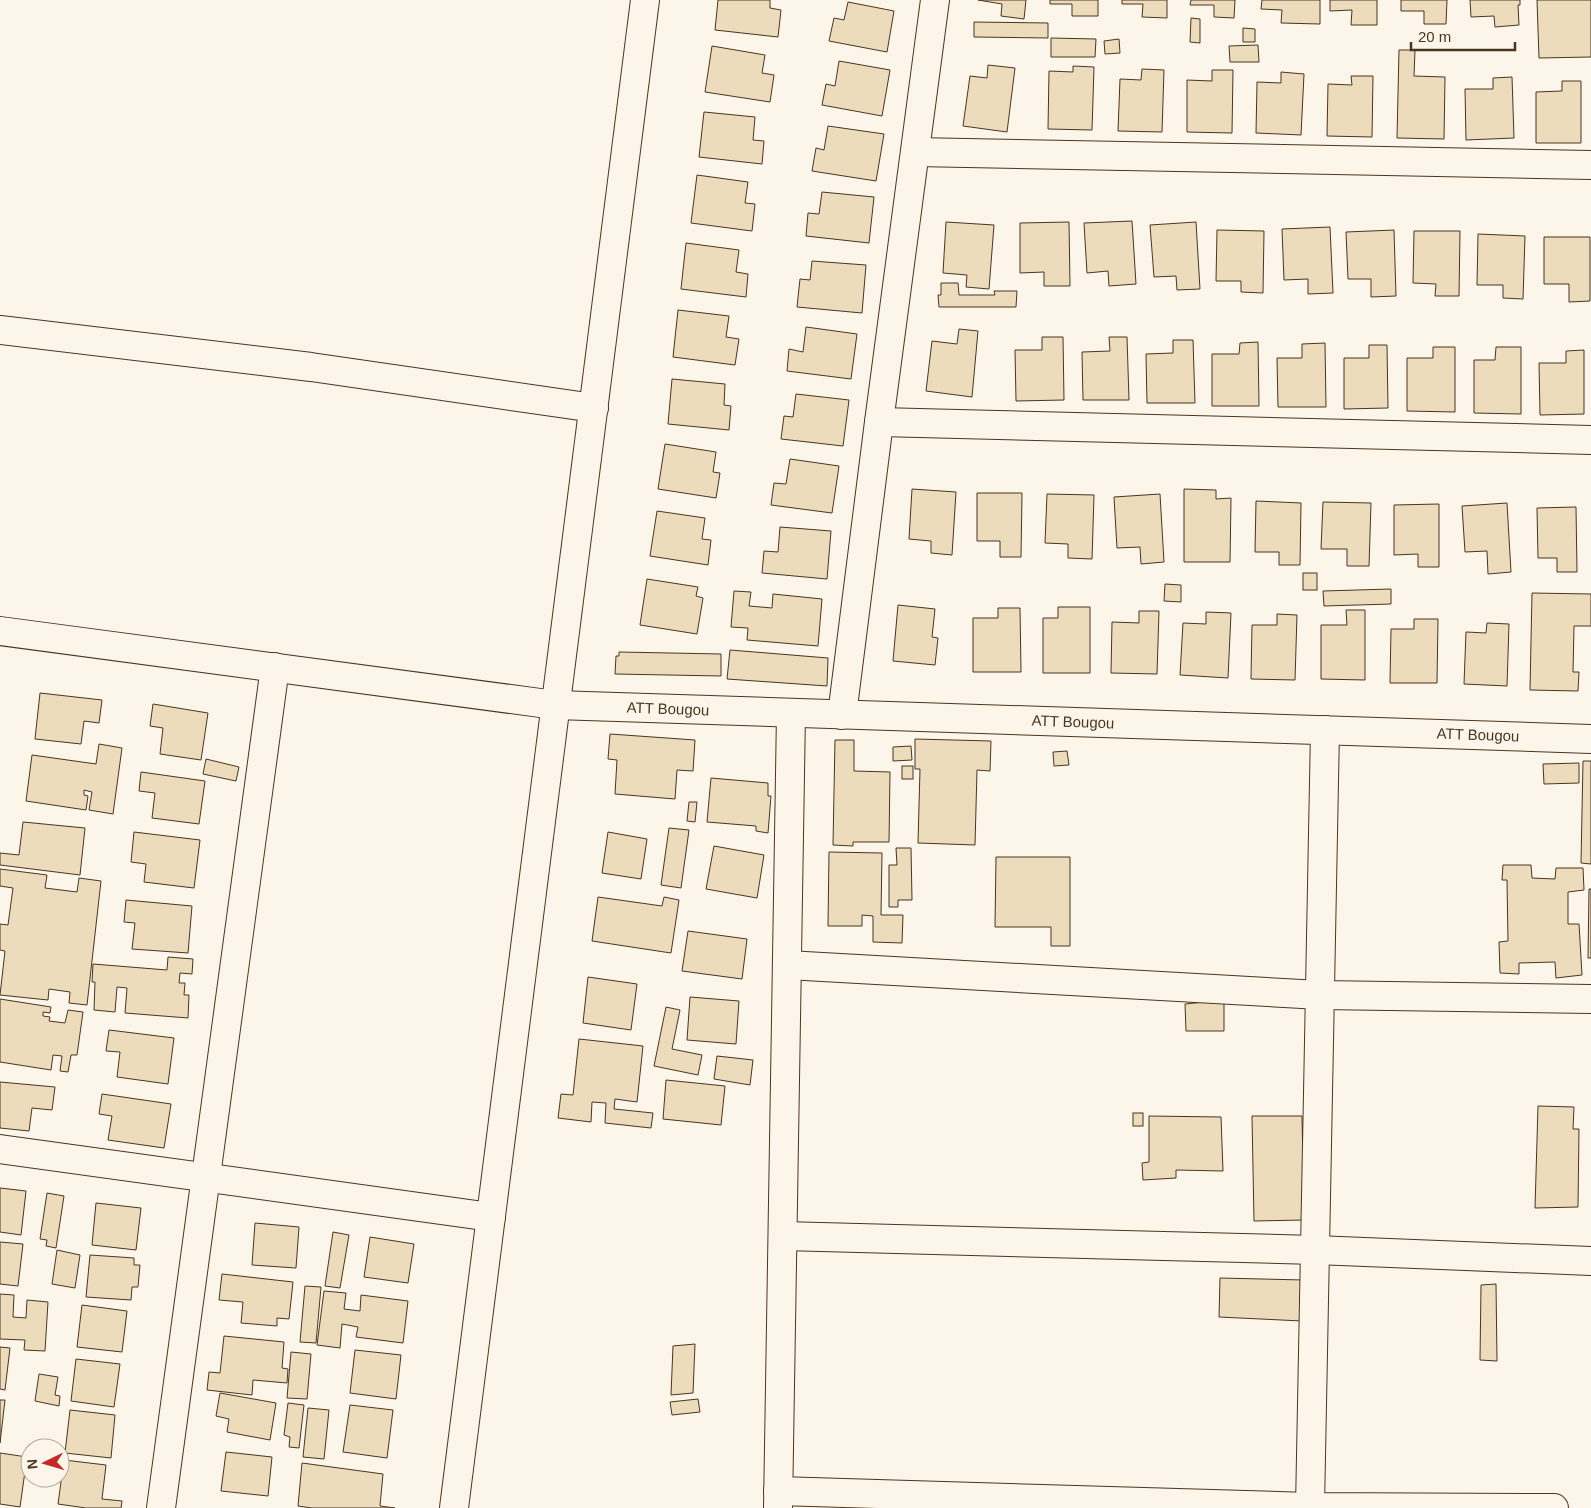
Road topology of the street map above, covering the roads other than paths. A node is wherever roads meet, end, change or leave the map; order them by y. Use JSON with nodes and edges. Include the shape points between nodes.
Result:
{"nodes":[{"id":1,"x":645,"y":0,"type":"edge"},
{"id":2,"x":935,"y":0,"type":"edge"},
{"id":3,"x":915,"y":152,"type":"junction"},
{"id":4,"x":1591,"y":165,"type":"edge"},
{"id":5,"x":0,"y":330,"type":"edge"},
{"id":6,"x":594,"y":408,"type":"junction"},
{"id":7,"x":879,"y":422,"type":"junction"},
{"id":8,"x":1591,"y":440,"type":"edge"},
{"id":9,"x":0,"y":631,"type":"edge"},
{"id":10,"x":274,"y":668,"type":"junction"},
{"id":11,"x":555,"y":705,"type":"junction"},
{"id":12,"x":791,"y":713,"type":"junction"},
{"id":13,"x":842,"y":715,"type":"junction"},
{"id":14,"x":1325,"y":730,"type":"junction"},
{"id":15,"x":1591,"y":739,"type":"edge"},
{"id":16,"x":787,"y":965,"type":"junction"},
{"id":17,"x":1320,"y":995,"type":"junction"},
{"id":18,"x":1591,"y":999,"type":"edge"},
{"id":19,"x":0,"y":1149,"type":"edge"},
{"id":20,"x":206,"y":1178,"type":"junction"},
{"id":21,"x":491,"y":1217,"type":"junction"},
{"id":22,"x":782,"y":1236,"type":"junction"},
{"id":23,"x":1315,"y":1250,"type":"junction"},
{"id":24,"x":1591,"y":1260,"type":"edge"},
{"id":25,"x":778,"y":1499,"type":"edge"},
{"id":26,"x":1310,"y":1507,"type":"edge"},
{"id":27,"x":161,"y":1508,"type":"edge"},
{"id":28,"x":454,"y":1508,"type":"edge"},
{"id":29,"x":1554,"y":1508,"type":"edge"}],
"edges":[{"from":1,"to":6,"type":"street"},
{"from":2,"to":3,"type":"street"},
{"from":3,"to":4,"type":"street"},
{"from":3,"to":7,"type":"street"},
{"from":5,"to":6,"type":"street","via":[[311,367]]},
{"from":6,"to":11,"type":"street"},
{"from":7,"to":8,"type":"street"},
{"from":7,"to":13,"type":"street"},
{"from":9,"to":10,"type":"street","name":"ATT Bougou"},
{"from":10,"to":11,"type":"street","name":"ATT Bougou"},
{"from":10,"to":20,"type":"street"},
{"from":11,"to":12,"type":"street","name":"ATT Bougou"},
{"from":11,"to":21,"type":"street"},
{"from":12,"to":13,"type":"street","name":"ATT Bougou"},
{"from":12,"to":16,"type":"street"},
{"from":13,"to":14,"type":"street","name":"ATT Bougou"},
{"from":14,"to":15,"type":"street","name":"ATT Bougou"},
{"from":14,"to":17,"type":"street"},
{"from":16,"to":17,"type":"street"},
{"from":16,"to":22,"type":"street"},
{"from":17,"to":18,"type":"street"},
{"from":17,"to":23,"type":"street"},
{"from":19,"to":20,"type":"street"},
{"from":20,"to":21,"type":"street"},
{"from":20,"to":27,"type":"street"},
{"from":21,"to":28,"type":"street"},
{"from":22,"to":23,"type":"street"},
{"from":22,"to":25,"type":"street"},
{"from":23,"to":24,"type":"street"},
{"from":23,"to":26,"type":"street"},
{"from":25,"to":26,"type":"street"},
{"from":26,"to":29,"type":"street"}]}
